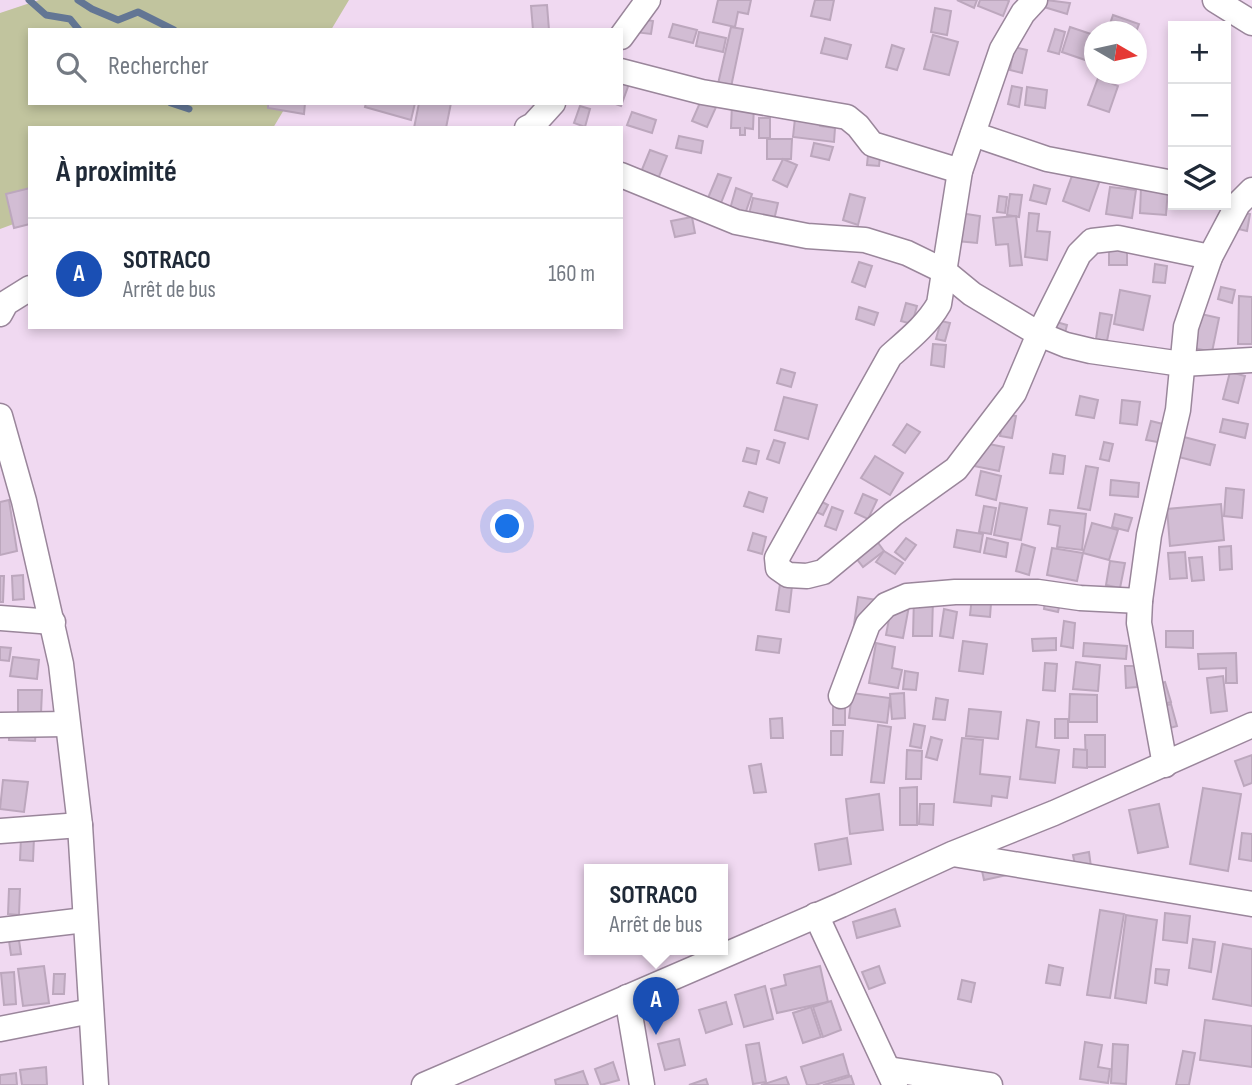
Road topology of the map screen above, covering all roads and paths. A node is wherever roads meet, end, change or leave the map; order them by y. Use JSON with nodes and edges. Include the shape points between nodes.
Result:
{"nodes":[{"id":1,"x":648,"y":0,"type":"edge"},
{"id":2,"x":1035,"y":0,"type":"edge"},
{"id":3,"x":1215,"y":0,"type":"edge"},
{"id":4,"x":1252,"y":23,"type":"edge"},
{"id":5,"x":623,"y":34,"type":"edge"},
{"id":6,"x":623,"y":72,"type":"edge"},
{"id":7,"x":551,"y":105,"type":"edge"},
{"id":8,"x":531,"y":126,"type":"edge"},
{"id":9,"x":973,"y":134,"type":"junction"},
{"id":10,"x":960,"y":171,"type":"junction"},
{"id":11,"x":623,"y":176,"type":"edge"},
{"id":12,"x":1168,"y":182,"type":"edge"},
{"id":13,"x":1244,"y":195,"type":"edge"},
{"id":14,"x":1210,"y":257,"type":"junction"},
{"id":15,"x":944,"y":271,"type":"junction"},
{"id":16,"x":28,"y":289,"type":"edge"},
{"id":17,"x":0,"y":314,"type":"edge"},
{"id":18,"x":1039,"y":334,"type":"junction"},
{"id":19,"x":1252,"y":360,"type":"edge"},
{"id":20,"x":1182,"y":364,"type":"junction"},
{"id":21,"x":0,"y":416,"type":"edge"},
{"id":22,"x":1140,"y":601,"type":"junction"},
{"id":23,"x":0,"y":618,"type":"edge"},
{"id":24,"x":53,"y":622,"type":"junction"},
{"id":25,"x":841,"y":696,"type":"dead end"},
{"id":26,"x":67,"y":724,"type":"junction"},
{"id":27,"x":0,"y":725,"type":"edge"},
{"id":28,"x":1252,"y":725,"type":"edge"},
{"id":29,"x":1166,"y":765,"type":"junction"},
{"id":30,"x":80,"y":825,"type":"junction"},
{"id":31,"x":0,"y":831,"type":"edge"},
{"id":32,"x":952,"y":854,"type":"junction"},
{"id":33,"x":1252,"y":904,"type":"edge"},
{"id":34,"x":816,"y":915,"type":"junction"},
{"id":35,"x":85,"y":920,"type":"junction"},
{"id":36,"x":0,"y":930,"type":"edge"},
{"id":37,"x":728,"y":953,"type":"edge"},
{"id":38,"x":724,"y":955,"type":"edge"},
{"id":39,"x":627,"y":997,"type":"junction"},
{"id":40,"x":91,"y":1011,"type":"junction"},
{"id":41,"x":0,"y":1029,"type":"edge"},
{"id":42,"x":892,"y":1077,"type":"edge"},
{"id":43,"x":96,"y":1085,"type":"edge"},
{"id":44,"x":424,"y":1085,"type":"edge"},
{"id":45,"x":642,"y":1085,"type":"edge"},
{"id":46,"x":990,"y":1085,"type":"edge"}],
"edges":[{"from":1,"to":5,"type":"street"},
{"from":2,"to":9,"type":"street","via":[[1002,49]]},
{"from":3,"to":4,"type":"street"},
{"from":6,"to":10,"type":"street","via":[[702,92],[847,117],[872,144]]},
{"from":7,"to":8,"type":"street"},
{"from":9,"to":10,"type":"street"},
{"from":9,"to":12,"type":"street","via":[[1047,159]]},
{"from":10,"to":15,"type":"street"},
{"from":11,"to":15,"type":"street","via":[[736,222],[807,236],[866,240]]},
{"from":13,"to":14,"type":"street"},
{"from":14,"to":18,"type":"street","via":[[1118,238],[1092,241],[1079,254]]},
{"from":14,"to":20,"type":"street","via":[[1186,327]]},
{"from":15,"to":18,"type":"street","via":[[972,294]]},
{"from":15,"to":18,"type":"street","via":[[933,315],[890,356],[777,558],[778,568],[788,575],[823,572],[956,468],[1014,393]]},
{"from":16,"to":17,"type":"street","via":[[6,303]]},
{"from":18,"to":20,"type":"street","via":[[1091,351]]},
{"from":19,"to":20,"type":"street"},
{"from":20,"to":22,"type":"street","via":[[1178,410],[1149,535]]},
{"from":21,"to":24,"type":"street"},
{"from":22,"to":25,"type":"street","via":[[1004,591],[907,596],[886,605],[868,624]]},
{"from":22,"to":29,"type":"street","via":[[1142,645]]},
{"from":23,"to":24,"type":"street"},
{"from":24,"to":26,"type":"street"},
{"from":26,"to":27,"type":"street"},
{"from":26,"to":30,"type":"street"},
{"from":28,"to":29,"type":"street"},
{"from":29,"to":32,"type":"street"},
{"from":30,"to":31,"type":"street"},
{"from":30,"to":35,"type":"street"},
{"from":32,"to":33,"type":"street"},
{"from":32,"to":34,"type":"street"},
{"from":34,"to":37,"type":"street"},
{"from":34,"to":42,"type":"street"},
{"from":35,"to":36,"type":"street"},
{"from":35,"to":40,"type":"street"},
{"from":38,"to":39,"type":"street"},
{"from":39,"to":44,"type":"street"},
{"from":39,"to":45,"type":"street"},
{"from":40,"to":41,"type":"street"},
{"from":40,"to":43,"type":"street"},
{"from":42,"to":46,"type":"street"}]}
